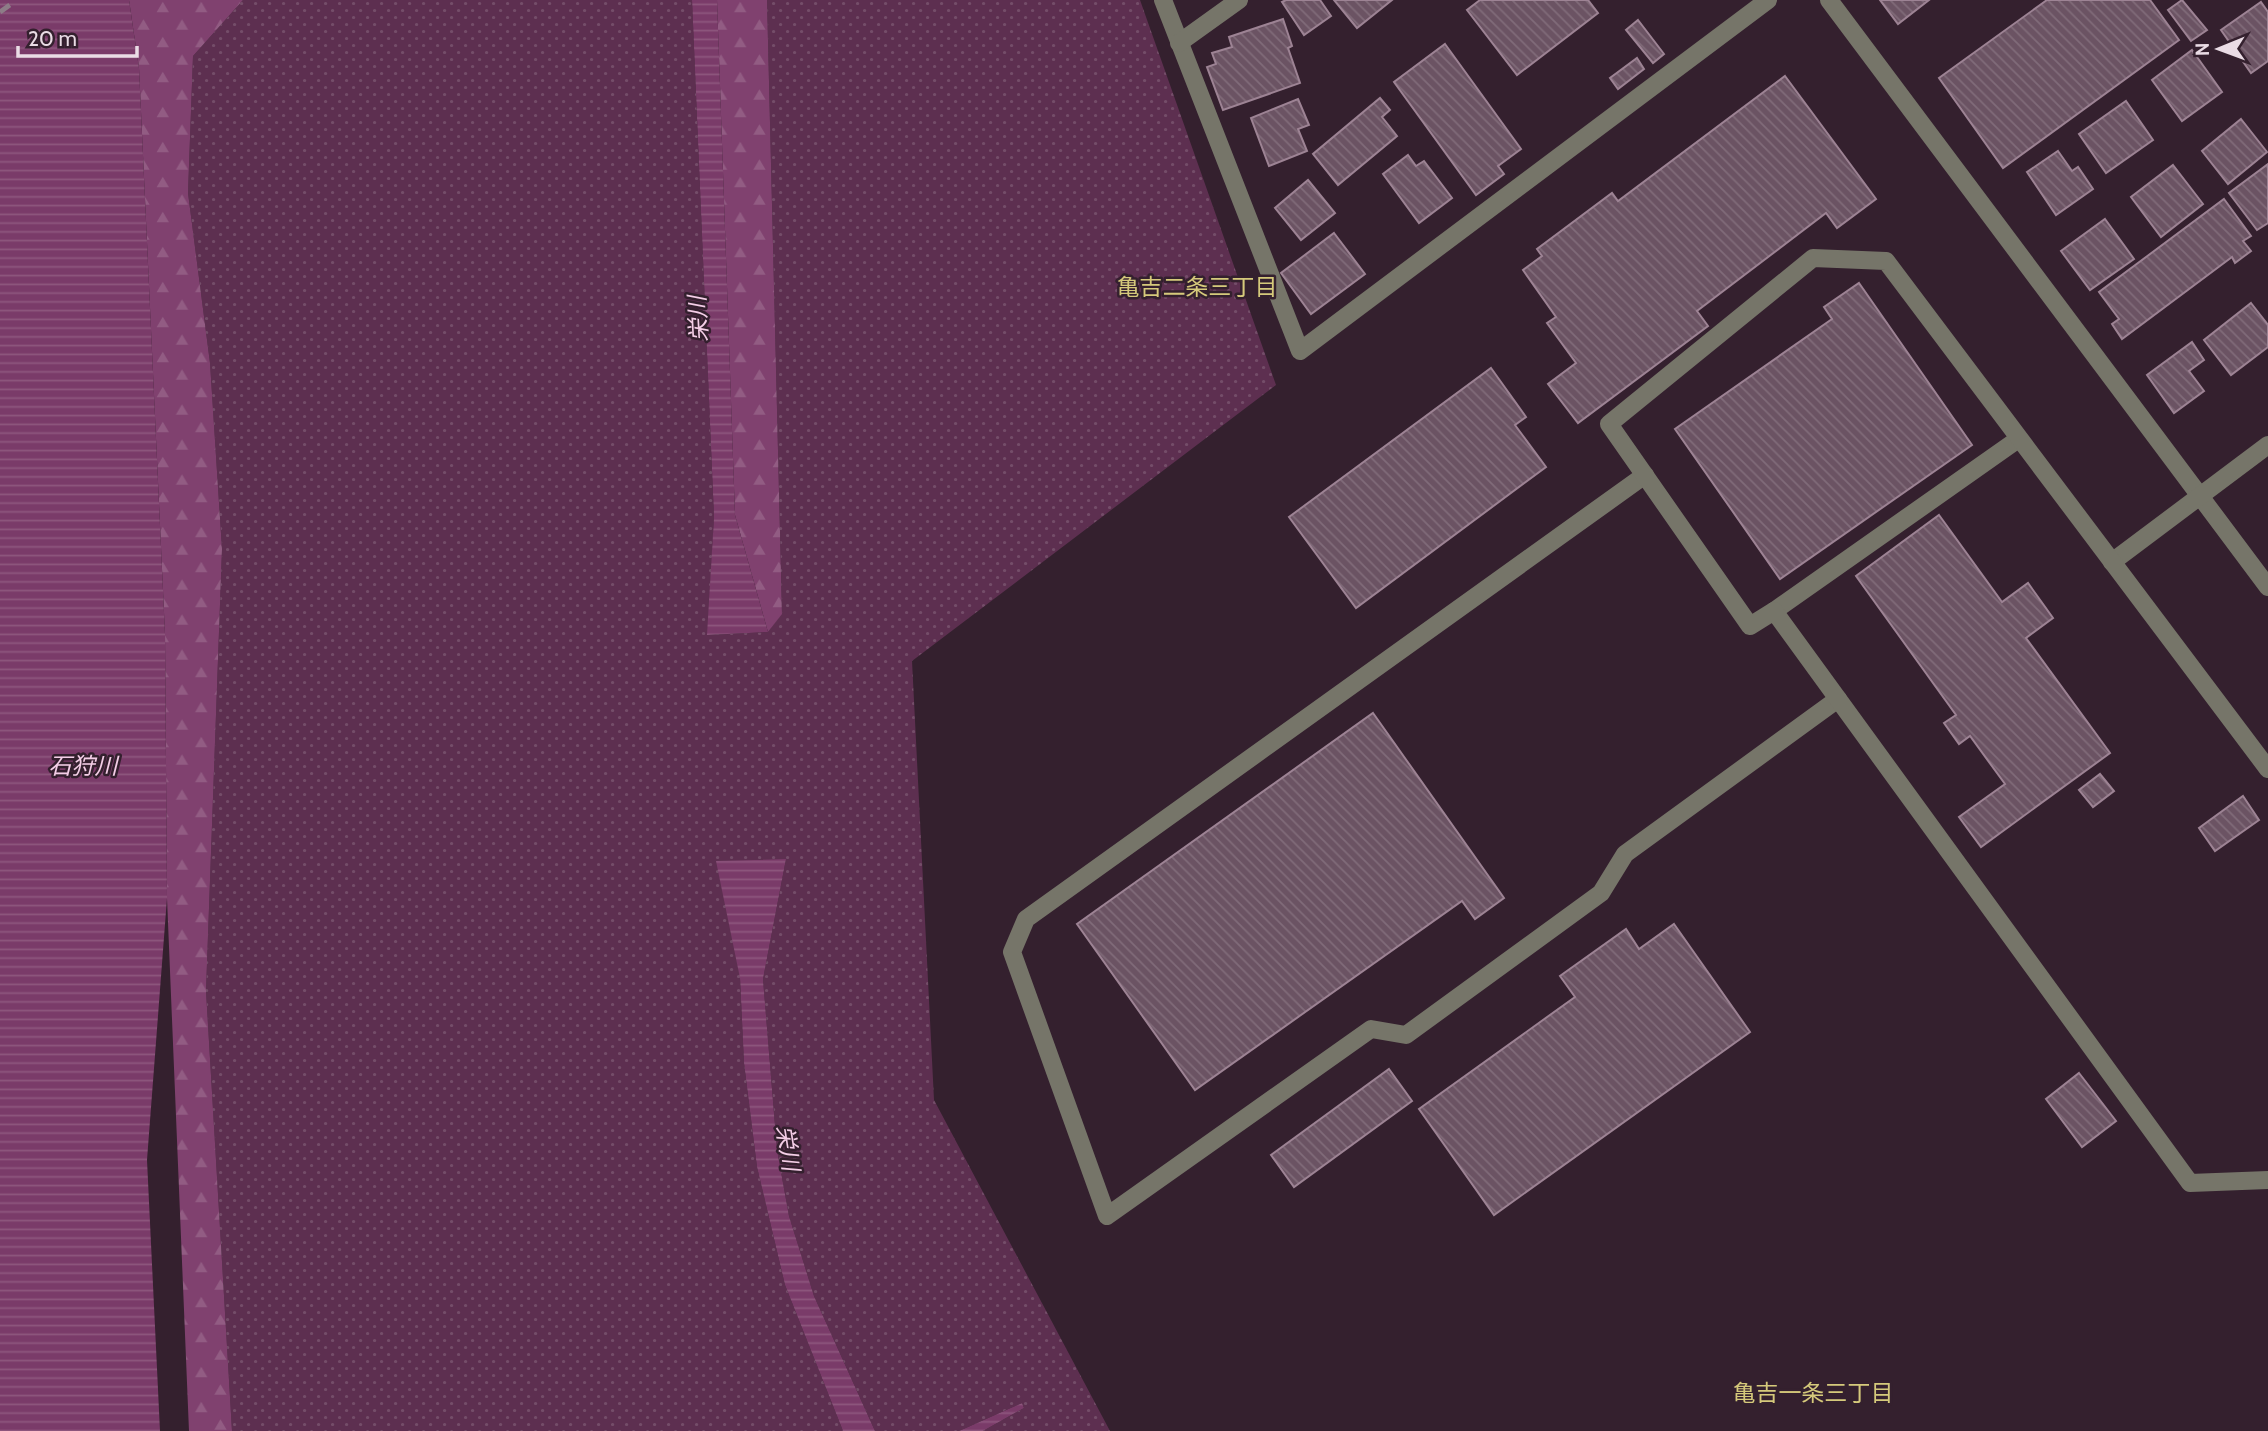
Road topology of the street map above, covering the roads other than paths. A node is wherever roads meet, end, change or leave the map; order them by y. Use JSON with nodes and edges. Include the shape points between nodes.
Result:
{"nodes":[{"id":1,"x":1163,"y":0,"type":"edge"},
{"id":2,"x":1239,"y":0,"type":"edge"},
{"id":3,"x":1768,"y":0,"type":"edge"},
{"id":4,"x":1829,"y":0,"type":"edge"},
{"id":5,"x":1179,"y":43,"type":"junction"},
{"id":6,"x":2017,"y":440,"type":"junction"},
{"id":7,"x":2268,"y":445,"type":"edge"},
{"id":8,"x":1645,"y":475,"type":"junction"},
{"id":9,"x":2199,"y":495,"type":"junction"},
{"id":10,"x":2112,"y":562,"type":"junction"},
{"id":11,"x":2268,"y":587,"type":"edge"},
{"id":12,"x":1774,"y":611,"type":"junction"},
{"id":13,"x":1838,"y":699,"type":"junction"},
{"id":14,"x":2268,"y":769,"type":"edge"},
{"id":15,"x":2268,"y":1180,"type":"edge"}],
"edges":[{"from":1,"to":5,"type":"street"},
{"from":2,"to":5,"type":"street"},
{"from":3,"to":5,"type":"street","via":[[1300,351]]},
{"from":4,"to":9,"type":"street"},
{"from":6,"to":8,"type":"street","via":[[1886,261],[1813,258],[1609,424]]},
{"from":6,"to":10,"type":"street"},
{"from":6,"to":12,"type":"street"},
{"from":7,"to":9,"type":"street"},
{"from":8,"to":12,"type":"street","via":[[1750,626]]},
{"from":8,"to":13,"type":"street","via":[[1026,919],[1012,952],[1107,1216],[1371,1028],[1406,1035],[1601,894],[1625,854]]},
{"from":9,"to":10,"type":"street"},
{"from":9,"to":11,"type":"street"},
{"from":10,"to":14,"type":"street"},
{"from":12,"to":13,"type":"street"},
{"from":13,"to":15,"type":"street","via":[[2190,1183]]}]}
